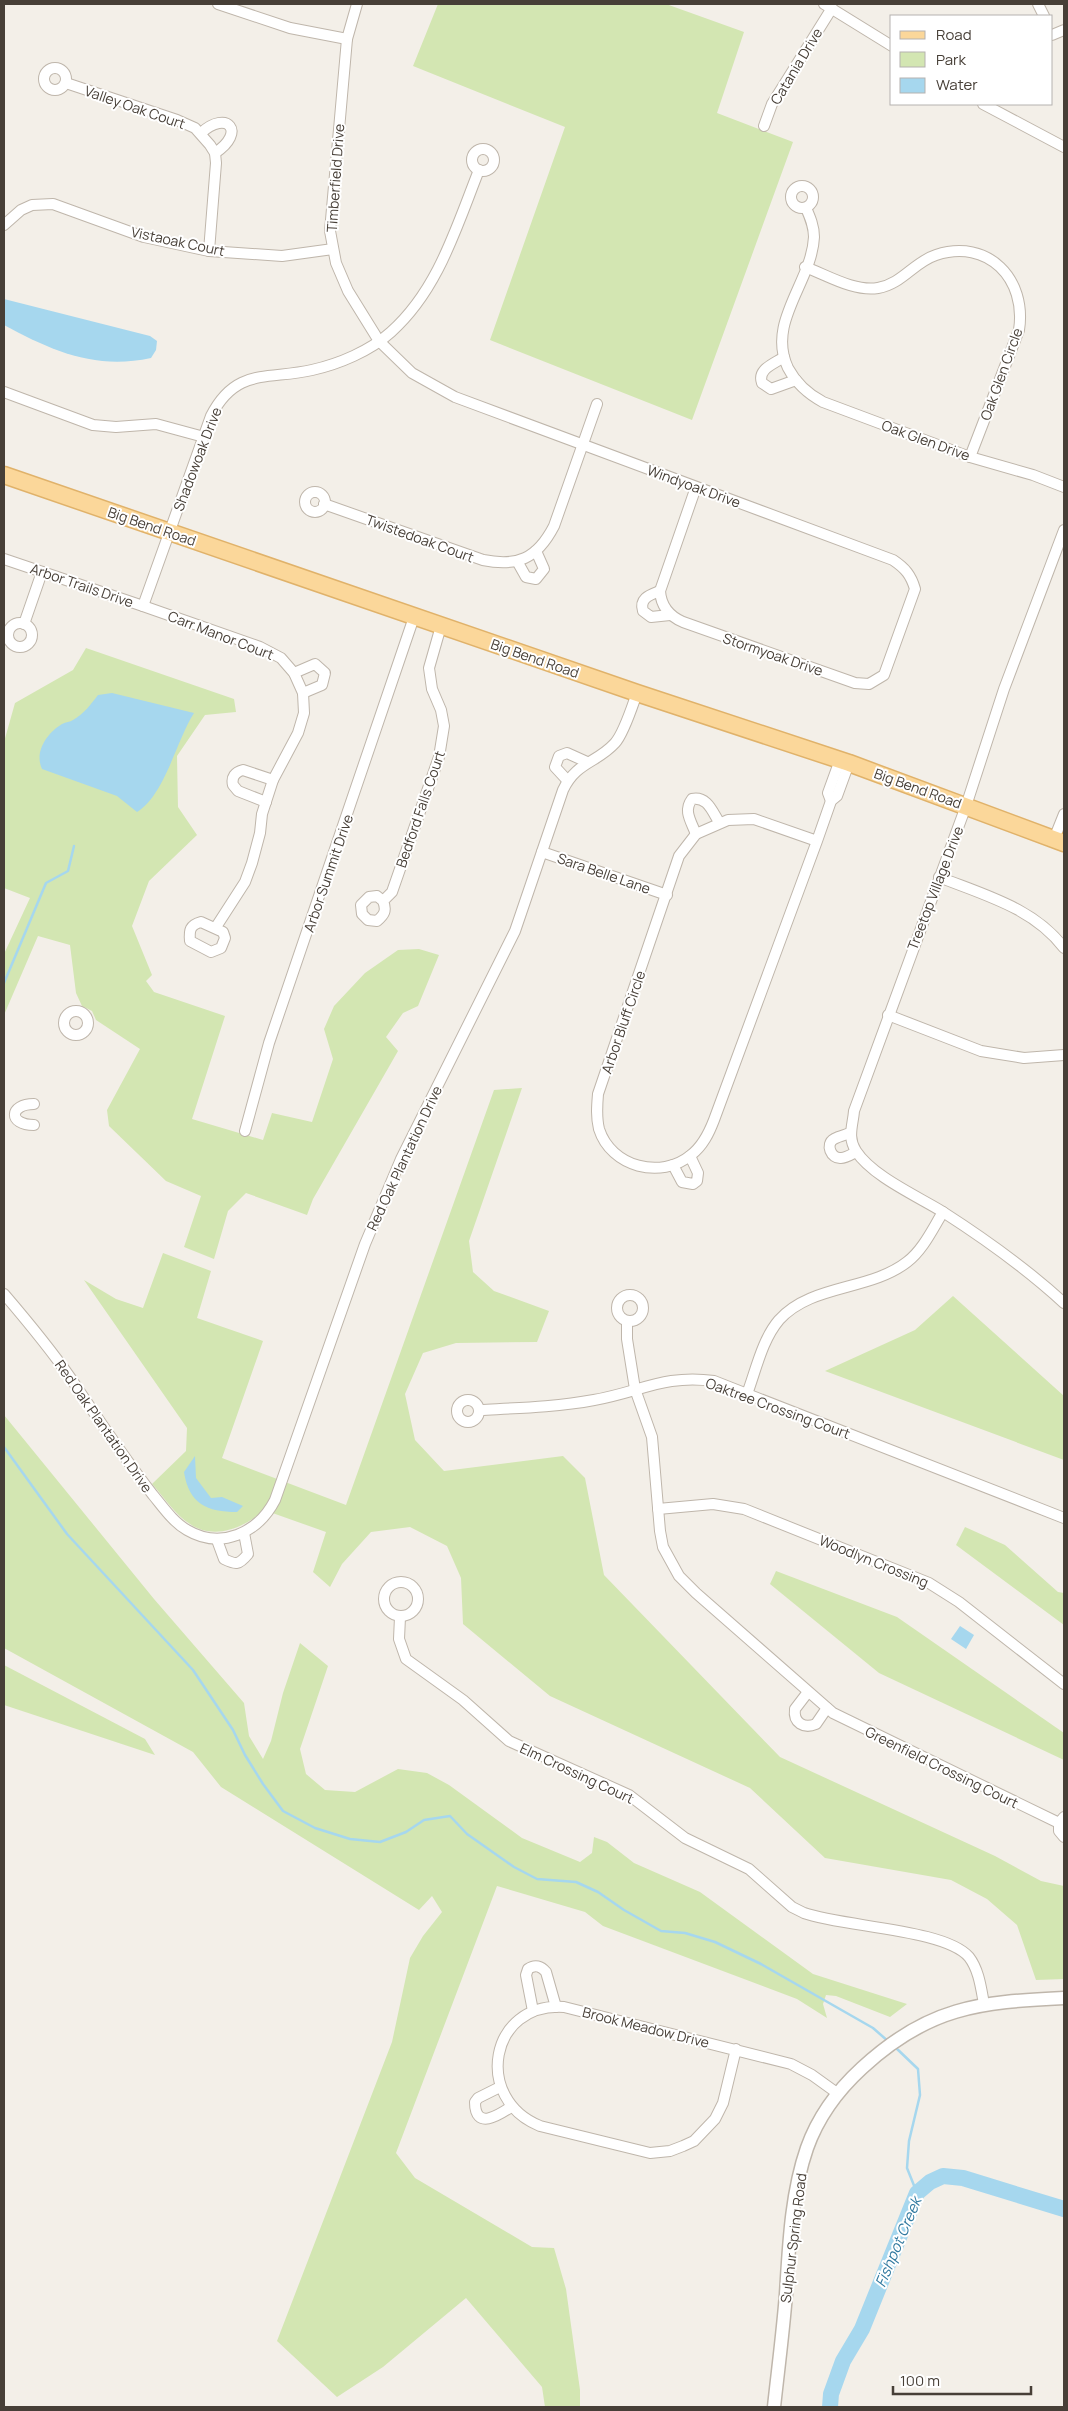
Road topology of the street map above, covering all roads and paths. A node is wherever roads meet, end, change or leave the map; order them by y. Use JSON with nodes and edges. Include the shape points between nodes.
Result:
{"nodes":[{"id":1,"x":218,"y":4,"type":"edge"},
{"id":2,"x":357,"y":4,"type":"edge"},
{"id":3,"x":828,"y":6,"type":"edge"},
{"id":4,"x":346,"y":39,"type":"junction"},
{"id":5,"x":890,"y":45,"type":"edge"},
{"id":6,"x":66,"y":83,"type":"dead end"},
{"id":7,"x":985,"y":105,"type":"edge"},
{"id":8,"x":764,"y":126,"type":"dead end"},
{"id":9,"x":201,"y":133,"type":"junction"},
{"id":10,"x":1064,"y":147,"type":"edge"},
{"id":11,"x":215,"y":153,"type":"junction"},
{"id":12,"x":479,"y":170,"type":"dead end"},
{"id":13,"x":806,"y":208,"type":"dead end"},
{"id":14,"x":4,"y":226,"type":"edge"},
{"id":15,"x":333,"y":249,"type":"junction"},
{"id":16,"x":209,"y":251,"type":"junction"},
{"id":17,"x":805,"y":267,"type":"junction"},
{"id":18,"x":379,"y":341,"type":"junction"},
{"id":19,"x":784,"y":357,"type":"junction"},
{"id":20,"x":796,"y":380,"type":"junction"},
{"id":21,"x":4,"y":392,"type":"edge"},
{"id":22,"x":597,"y":404,"type":"dead end"},
{"id":23,"x":204,"y":437,"type":"junction"},
{"id":24,"x":583,"y":445,"type":"junction"},
{"id":25,"x":970,"y":457,"type":"junction"},
{"id":26,"x":4,"y":475,"type":"edge"},
{"id":27,"x":696,"y":487,"type":"junction"},
{"id":28,"x":1064,"y":487,"type":"edge"},
{"id":29,"x":324,"y":504,"type":"dead end"},
{"id":30,"x":1064,"y":530,"type":"edge"},
{"id":31,"x":169,"y":532,"type":"junction"},
{"id":32,"x":536,"y":551,"type":"junction"},
{"id":33,"x":1061,"y":551,"type":"edge"},
{"id":34,"x":4,"y":559,"type":"edge"},
{"id":35,"x":517,"y":561,"type":"junction"},
{"id":36,"x":42,"y":572,"type":"junction"},
{"id":37,"x":660,"y":591,"type":"junction"},
{"id":38,"x":143,"y":606,"type":"junction"},
{"id":39,"x":670,"y":615,"type":"junction"},
{"id":40,"x":414,"y":617,"type":"junction"},
{"id":41,"x":24,"y":624,"type":"dead end"},
{"id":42,"x":441,"y":626,"type":"junction"},
{"id":43,"x":294,"y":673,"type":"junction"},
{"id":44,"x":878,"y":680,"type":"joint"},
{"id":45,"x":302,"y":693,"type":"junction"},
{"id":46,"x":637,"y":693,"type":"junction"},
{"id":47,"x":587,"y":762,"type":"junction"},
{"id":48,"x":845,"y":762,"type":"junction"},
{"id":49,"x":273,"y":780,"type":"junction"},
{"id":50,"x":568,"y":780,"type":"junction"},
{"id":51,"x":266,"y":802,"type":"junction"},
{"id":52,"x":966,"y":806,"type":"junction"},
{"id":53,"x":1064,"y":814,"type":"edge"},
{"id":54,"x":719,"y":822,"type":"junction"},
{"id":55,"x":696,"y":834,"type":"junction"},
{"id":56,"x":817,"y":840,"type":"junction"},
{"id":57,"x":1059,"y":841,"type":"edge"},
{"id":58,"x":542,"y":852,"type":"junction"},
{"id":59,"x":939,"y":877,"type":"junction"},
{"id":60,"x":667,"y":895,"type":"junction"},
{"id":61,"x":383,"y":902,"type":"dead end"},
{"id":62,"x":216,"y":927,"type":"dead end"},
{"id":63,"x":1064,"y":948,"type":"edge"},
{"id":64,"x":888,"y":1015,"type":"junction"},
{"id":65,"x":1064,"y":1055,"type":"edge"},
{"id":66,"x":34,"y":1104,"type":"dead end"},
{"id":67,"x":34,"y":1125,"type":"dead end"},
{"id":68,"x":245,"y":1131,"type":"dead end"},
{"id":69,"x":850,"y":1133,"type":"junction"},
{"id":70,"x":856,"y":1152,"type":"junction"},
{"id":71,"x":690,"y":1156,"type":"junction"},
{"id":72,"x":673,"y":1165,"type":"junction"},
{"id":73,"x":943,"y":1212,"type":"junction"},
{"id":74,"x":4,"y":1294,"type":"edge"},
{"id":75,"x":1064,"y":1303,"type":"edge"},
{"id":76,"x":627,"y":1321,"type":"dead end"},
{"id":77,"x":635,"y":1389,"type":"junction"},
{"id":78,"x":747,"y":1394,"type":"junction"},
{"id":79,"x":480,"y":1410,"type":"dead end"},
{"id":80,"x":658,"y":1509,"type":"junction"},
{"id":81,"x":1064,"y":1518,"type":"edge"},
{"id":82,"x":244,"y":1533,"type":"junction"},
{"id":83,"x":217,"y":1540,"type":"junction"},
{"id":84,"x":400,"y":1617,"type":"dead end"},
{"id":85,"x":1064,"y":1684,"type":"edge"},
{"id":86,"x":808,"y":1692,"type":"junction"},
{"id":87,"x":827,"y":1708,"type":"junction"},
{"id":88,"x":1062,"y":1820,"type":"edge"},
{"id":89,"x":1064,"y":1837,"type":"edge"},
{"id":90,"x":1064,"y":1998,"type":"edge"},
{"id":91,"x":984,"y":2004,"type":"junction"},
{"id":92,"x":556,"y":2007,"type":"junction"},
{"id":93,"x":533,"y":2011,"type":"junction"},
{"id":94,"x":736,"y":2049,"type":"junction"},
{"id":95,"x":500,"y":2086,"type":"junction"},
{"id":96,"x":837,"y":2092,"type":"junction"},
{"id":97,"x":511,"y":2107,"type":"junction"},
{"id":98,"x":774,"y":2407,"type":"edge"}],
"edges":[{"from":1,"to":4,"type":"street","via":[[290,28]]},
{"from":2,"to":4,"type":"street","name":"Timberfield Drive"},
{"from":3,"to":5,"type":"street"},
{"from":3,"to":8,"type":"street","name":"Catania Drive","via":[[772,104]]},
{"from":4,"to":15,"type":"street","name":"Timberfield Drive","via":[[330,231]]},
{"from":6,"to":9,"type":"street","name":"Valley Oak Court","via":[[177,120]]},
{"from":7,"to":10,"type":"street"},
{"from":9,"to":11,"type":"street","name":"Valley Oak Court"},
{"from":9,"to":11,"type":"street","via":[[220,122],[231,128],[232,137]]},
{"from":11,"to":16,"type":"street"},
{"from":12,"to":18,"type":"street","name":"Shadowoak Drive","via":[[431,283],[391,332]]},
{"from":13,"to":17,"type":"street","name":"Oak Glen Drive","via":[[812,220],[814,237]]},
{"from":14,"to":16,"type":"street","name":"Vistaoak Court","via":[[21,210],[32,205],[53,204],[144,237]]},
{"from":15,"to":16,"type":"street","name":"Vistaoak Court","via":[[282,256]]},
{"from":15,"to":18,"type":"street","name":"Timberfield Drive","via":[[348,291]]},
{"from":17,"to":19,"type":"street","name":"Oak Glen Drive","via":[[782,333]]},
{"from":17,"to":25,"type":"street","name":"Oak Glen Circle","via":[[869,288],[895,283],[925,260],[949,251],[974,252],[1004,270],[1018,297],[1020,325]]},
{"from":18,"to":23,"type":"street","name":"Shadowoak Drive","via":[[322,367],[286,375],[269,374],[238,385],[219,401]]},
{"from":18,"to":24,"type":"street","name":"Windyoak Drive","via":[[412,373],[455,397]]},
{"from":19,"to":20,"type":"street","name":"Oak Glen Drive"},
{"from":19,"to":20,"type":"street","via":[[763,371],[762,384],[771,389]]},
{"from":20,"to":25,"type":"street","name":"Oak Glen Drive","via":[[804,390],[823,402]]},
{"from":21,"to":23,"type":"street","via":[[93,426],[156,424]]},
{"from":22,"to":24,"type":"street","name":"Twistedoak Court"},
{"from":23,"to":31,"type":"street","name":"Shadowoak Drive"},
{"from":24,"to":27,"type":"street","name":"Windyoak Drive"},
{"from":24,"to":32,"type":"street","name":"Twistedoak Court","via":[[554,526]]},
{"from":25,"to":28,"type":"street","name":"Oak Glen Drive","via":[[1033,474]]},
{"from":26,"to":31,"type":"main road","name":"Big Bend Road"},
{"from":27,"to":37,"type":"street","name":"Stormyoak Drive"},
{"from":27,"to":44,"type":"street","name":"Windyoak Drive","via":[[893,560],[905,568],[915,589],[913,600],[887,669]]},
{"from":29,"to":35,"type":"street","name":"Twistedoak Court","via":[[477,558],[494,562]]},
{"from":30,"to":33,"type":"street","name":"Treetop Village Drive"},
{"from":31,"to":38,"type":"street","name":"Arbor Trails Drive"},
{"from":31,"to":40,"type":"main road","name":"Big Bend Road"},
{"from":32,"to":35,"type":"street","name":"Twistedoak Court"},
{"from":32,"to":35,"type":"street","via":[[544,565],[540,577],[526,577]]},
{"from":33,"to":52,"type":"street","name":"Treetop Village Drive","via":[[995,714]]},
{"from":34,"to":36,"type":"street","name":"Arbor Trails Drive"},
{"from":36,"to":38,"type":"street","name":"Arbor Trails Drive"},
{"from":36,"to":41,"type":"street"},
{"from":37,"to":39,"type":"street","via":[[660,599]]},
{"from":37,"to":39,"type":"street","name":"Stormyoak Drive","via":[[643,600],[643,611],[651,617]]},
{"from":38,"to":43,"type":"street","name":"Carr Manor Court","via":[[260,647],[281,658]]},
{"from":39,"to":44,"type":"street","name":"Stormyoak Drive","via":[[855,683],[869,684]]},
{"from":40,"to":42,"type":"main road","name":"Big Bend Road"},
{"from":40,"to":68,"type":"street","name":"Arbor Summit Drive","via":[[269,1043]]},
{"from":42,"to":46,"type":"main road","name":"Big Bend Road"},
{"from":42,"to":61,"type":"street","name":"Bedford Falls Court","via":[[429,668],[432,689],[441,710],[444,736],[392,892]]},
{"from":43,"to":45,"type":"street","name":"Carr Manor Court"},
{"from":43,"to":45,"type":"street","via":[[315,664],[325,673],[322,685]]},
{"from":45,"to":49,"type":"street","name":"Carr Manor Court","via":[[304,713],[298,733]]},
{"from":46,"to":47,"type":"street","name":"Red Oak Plantation Drive","via":[[616,742],[606,752]]},
{"from":46,"to":48,"type":"main road","name":"Big Bend Road"},
{"from":47,"to":50,"type":"street","name":"Red Oak Plantation Drive"},
{"from":47,"to":50,"type":"street","via":[[567,753],[559,756],[555,767]]},
{"from":48,"to":52,"type":"main road","name":"Big Bend Road"},
{"from":48,"to":56,"type":"street","name":"Arbor Bluff Circle","via":[[837,796],[831,802]]},
{"from":49,"to":51,"type":"street","name":"Carr Manor Court"},
{"from":49,"to":51,"type":"street","via":[[243,770],[233,778],[233,785],[238,791]]},
{"from":50,"to":58,"type":"street","name":"Red Oak Plantation Drive"},
{"from":51,"to":62,"type":"street","name":"Carr Manor Court","via":[[247,876]]},
{"from":52,"to":57,"type":"main road","name":"Big Bend Road"},
{"from":52,"to":59,"type":"street","name":"Treetop Village Drive"},
{"from":53,"to":57,"type":"street"},
{"from":54,"to":55,"type":"street","name":"Arbor Bluff Circle"},
{"from":54,"to":55,"type":"street","via":[[706,803],[692,799],[687,812]]},
{"from":54,"to":56,"type":"street","name":"Arbor Bluff Circle","via":[[754,819]]},
{"from":55,"to":60,"type":"street","name":"Arbor Bluff Circle","via":[[679,856]]},
{"from":56,"to":71,"type":"street","name":"Arbor Bluff Circle","via":[[710,1131]]},
{"from":58,"to":60,"type":"street","name":"Sara Belle Lane"},
{"from":58,"to":82,"type":"street","name":"Red Oak Plantation Drive","via":[[515,931],[401,1159],[365,1244],[275,1500],[260,1522]]},
{"from":59,"to":63,"type":"street","via":[[1023,912],[1046,928]]},
{"from":59,"to":64,"type":"street","name":"Treetop Village Drive"},
{"from":60,"to":72,"type":"street","name":"Arbor Bluff Circle","via":[[603,1078],[596,1112],[600,1130],[622,1159],[654,1168]]},
{"from":64,"to":65,"type":"street","via":[[981,1051],[1024,1058]]},
{"from":64,"to":69,"type":"street","name":"Treetop Village Drive","via":[[854,1111]]},
{"from":66,"to":67,"type":"street","via":[[21,1105],[15,1116],[18,1123]]},
{"from":69,"to":70,"type":"street","name":"Treetop Village Drive"},
{"from":69,"to":70,"type":"street","via":[[834,1139],[830,1150],[841,1158]]},
{"from":70,"to":73,"type":"street","via":[[888,1180]]},
{"from":71,"to":72,"type":"street","name":"Arbor Bluff Circle"},
{"from":71,"to":72,"type":"street","via":[[698,1181],[692,1184],[682,1182]]},
{"from":73,"to":75,"type":"street","via":[[1008,1257]]},
{"from":73,"to":78,"type":"street","via":[[919,1249],[899,1268],[884,1276],[808,1300],[780,1319],[771,1331]]},
{"from":74,"to":83,"type":"street","name":"Red Oak Plantation Drive","via":[[45,1342],[161,1505],[185,1530]]},
{"from":76,"to":77,"type":"street","name":"Greenfield Crossing Court"},
{"from":77,"to":78,"type":"street","name":"Oaktree Crossing Court","via":[[692,1378],[714,1381]]},
{"from":77,"to":79,"type":"street","name":"Oaktree Crossing Court","via":[[595,1400]]},
{"from":77,"to":80,"type":"street","name":"Greenfield Crossing Court","via":[[652,1437]]},
{"from":78,"to":81,"type":"street","name":"Oaktree Crossing Court"},
{"from":80,"to":85,"type":"street","name":"Woodlyn Crossing","via":[[713,1504],[744,1508],[922,1580],[959,1602]]},
{"from":80,"to":86,"type":"street","name":"Greenfield Crossing Court","via":[[663,1547],[680,1576]]},
{"from":82,"to":83,"type":"street","name":"Red Oak Plantation Drive"},
{"from":82,"to":83,"type":"street","via":[[248,1554],[241,1563],[234,1564],[224,1559]]},
{"from":84,"to":91,"type":"street","name":"Elm Crossing Court","via":[[399,1639],[406,1659],[463,1700],[509,1741],[629,1795],[685,1838],[749,1869],[792,1907],[804,1913],[933,1938],[960,1949],[976,1970]]},
{"from":86,"to":87,"type":"street","name":"Greenfield Crossing Court"},
{"from":86,"to":87,"type":"street","via":[[795,1709],[799,1723],[816,1724]]},
{"from":87,"to":88,"type":"street","name":"Greenfield Crossing Court","via":[[855,1725]]},
{"from":88,"to":89,"type":"street","name":"Greenfield Crossing Court","via":[[1059,1831]]},
{"from":90,"to":91,"type":"street","name":"Sulphur Spring Road"},
{"from":91,"to":96,"type":"street","name":"Sulphur Spring Road","via":[[936,2018],[912,2029],[872,2059]]},
{"from":92,"to":93,"type":"street","name":"Brook Meadow Drive"},
{"from":92,"to":93,"type":"street","via":[[546,1972],[534,1966],[526,1975]]},
{"from":92,"to":94,"type":"street","name":"Brook Meadow Drive"},
{"from":93,"to":95,"type":"street","name":"Brook Meadow Drive","via":[[521,2017],[501,2044],[497,2065]]},
{"from":94,"to":96,"type":"street","name":"Brook Meadow Drive","via":[[800,2068]]},
{"from":94,"to":97,"type":"street","name":"Brook Meadow Drive","via":[[723,2103],[715,2119],[694,2141],[670,2150],[650,2153],[540,2126],[525,2120]]},
{"from":95,"to":97,"type":"street","name":"Brook Meadow Drive"},
{"from":95,"to":97,"type":"street","via":[[478,2098],[476,2111],[493,2119]]},
{"from":96,"to":98,"type":"street","name":"Sulphur Spring Road","via":[[817,2126],[800,2174],[790,2240]]}]}
